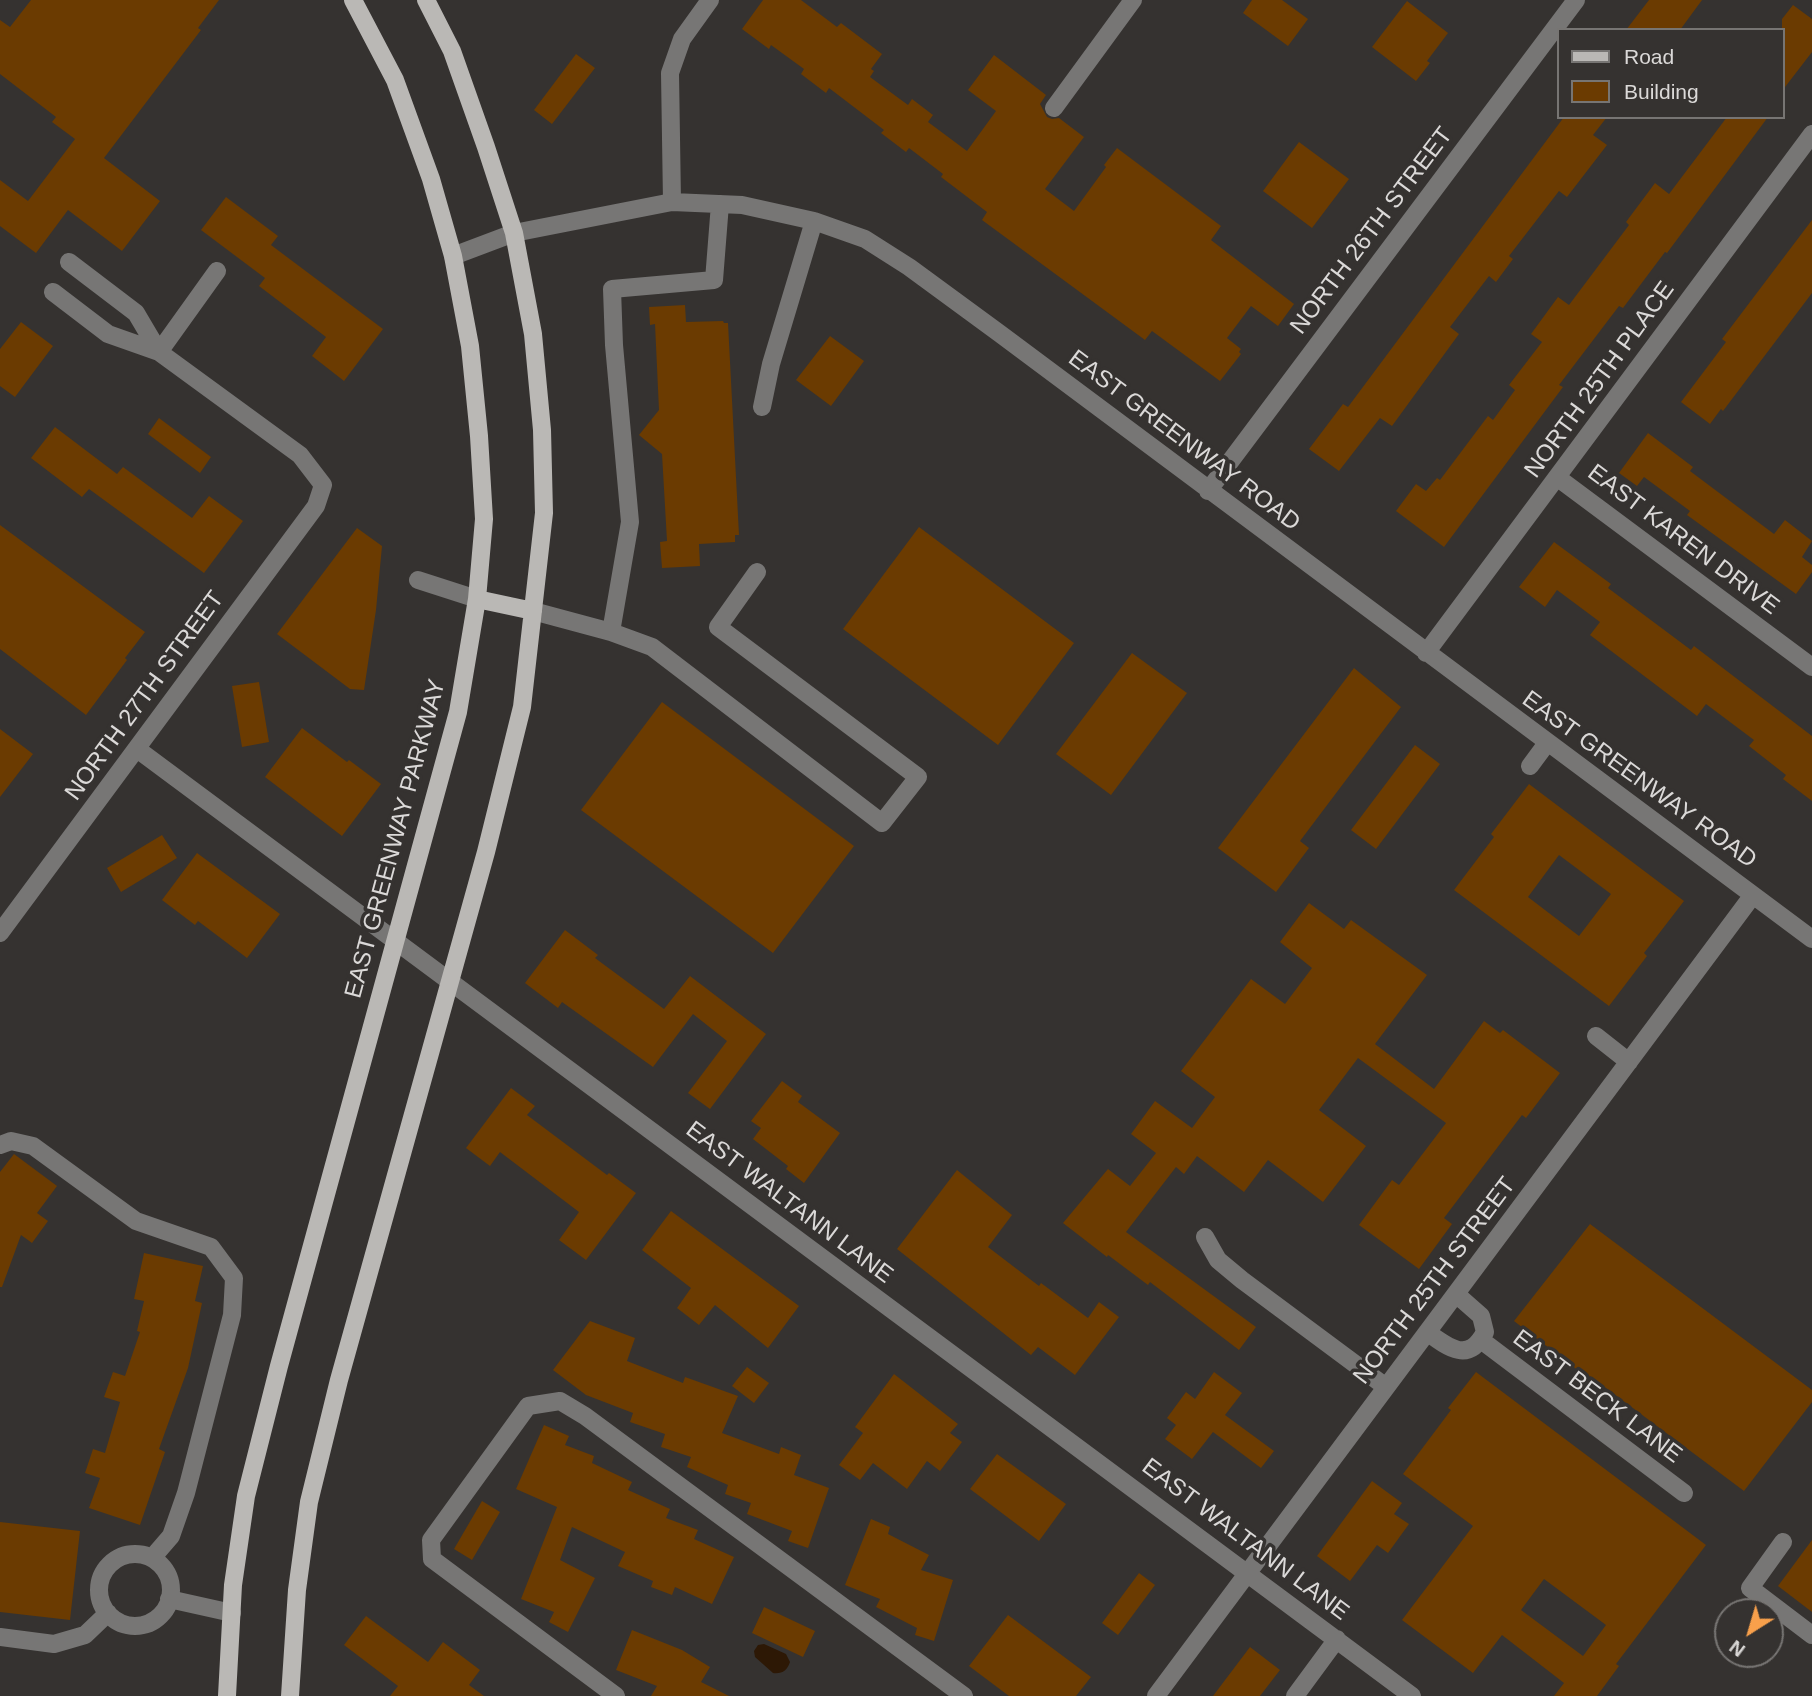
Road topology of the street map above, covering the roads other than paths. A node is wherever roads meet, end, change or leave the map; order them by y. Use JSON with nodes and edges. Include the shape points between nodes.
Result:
{"nodes":[{"id":1,"x":353,"y":0,"type":"edge"},
{"id":2,"x":426,"y":0,"type":"edge"},
{"id":3,"x":710,"y":0,"type":"edge"},
{"id":4,"x":1133,"y":0,"type":"edge"},
{"id":5,"x":1576,"y":0,"type":"edge"},
{"id":6,"x":1054,"y":107,"type":"dead end"},
{"id":7,"x":1812,"y":134,"type":"edge"},
{"id":8,"x":671,"y":202,"type":"junction"},
{"id":9,"x":720,"y":204,"type":"junction"},
{"id":10,"x":814,"y":221,"type":"junction"},
{"id":11,"x":513,"y":233,"type":"junction"},
{"id":12,"x":453,"y":256,"type":"junction"},
{"id":13,"x":69,"y":262,"type":"dead end"},
{"id":14,"x":217,"y":271,"type":"dead end"},
{"id":15,"x":53,"y":292,"type":"dead end"},
{"id":16,"x":159,"y":352,"type":"junction"},
{"id":17,"x":762,"y":407,"type":"dead end"},
{"id":18,"x":1558,"y":478,"type":"junction"},
{"id":19,"x":1208,"y":491,"type":"junction"},
{"id":20,"x":757,"y":572,"type":"dead end"},
{"id":21,"x":418,"y":580,"type":"dead end"},
{"id":22,"x":477,"y":599,"type":"junction"},
{"id":23,"x":533,"y":611,"type":"junction"},
{"id":24,"x":611,"y":632,"type":"junction"},
{"id":25,"x":1426,"y":653,"type":"junction"},
{"id":26,"x":1812,"y":667,"type":"edge"},
{"id":27,"x":1547,"y":743,"type":"junction"},
{"id":28,"x":137,"y":749,"type":"junction"},
{"id":29,"x":1530,"y":766,"type":"dead end"},
{"id":30,"x":1753,"y":895,"type":"junction"},
{"id":31,"x":0,"y":933,"type":"edge"},
{"id":32,"x":394,"y":939,"type":"junction"},
{"id":33,"x":1812,"y":939,"type":"edge"},
{"id":34,"x":449,"y":981,"type":"junction"},
{"id":35,"x":1596,"y":1036,"type":"dead end"},
{"id":36,"x":1629,"y":1062,"type":"junction"},
{"id":37,"x":0,"y":1145,"type":"edge"},
{"id":38,"x":1205,"y":1237,"type":"dead end"},
{"id":39,"x":1456,"y":1294,"type":"junction"},
{"id":40,"x":1427,"y":1332,"type":"junction"},
{"id":41,"x":1481,"y":1340,"type":"junction"},
{"id":42,"x":1386,"y":1387,"type":"junction"},
{"id":43,"x":1684,"y":1493,"type":"dead end"},
{"id":44,"x":1783,"y":1542,"type":"dead end"},
{"id":45,"x":152,"y":1558,"type":"junction"},
{"id":46,"x":1248,"y":1573,"type":"junction"},
{"id":47,"x":169,"y":1599,"type":"junction"},
{"id":48,"x":108,"y":1613,"type":"junction"},
{"id":49,"x":232,"y":1613,"type":"junction"},
{"id":50,"x":1812,"y":1635,"type":"edge"},
{"id":51,"x":0,"y":1637,"type":"edge"},
{"id":52,"x":1337,"y":1639,"type":"junction"},
{"id":53,"x":227,"y":1696,"type":"edge"},
{"id":54,"x":290,"y":1696,"type":"edge"},
{"id":55,"x":616,"y":1696,"type":"edge"},
{"id":56,"x":964,"y":1696,"type":"edge"},
{"id":57,"x":1156,"y":1696,"type":"edge"},
{"id":58,"x":1295,"y":1696,"type":"edge"},
{"id":59,"x":1412,"y":1696,"type":"edge"}],
"edges":[{"from":1,"to":12,"type":"main road","name":"EAST GREENWAY PARKWAY","via":[[395,80],[431,178]]},
{"from":2,"to":11,"type":"main road","via":[[452,51]]},
{"from":3,"to":8,"type":"street","via":[[682,39],[670,73]]},
{"from":4,"to":6,"type":"street"},
{"from":5,"to":19,"type":"street","name":"NORTH 26TH STREET"},
{"from":7,"to":18,"type":"street","name":"NORTH 25TH PLACE"},
{"from":8,"to":9,"type":"street","name":"EAST GREENWAY ROAD"},
{"from":8,"to":11,"type":"street","name":"EAST GREENWAY ROAD"},
{"from":9,"to":10,"type":"street","name":"EAST GREENWAY ROAD"},
{"from":9,"to":24,"type":"street","via":[[714,280],[612,289],[630,522]]},
{"from":10,"to":17,"type":"street"},
{"from":10,"to":19,"type":"street","name":"EAST GREENWAY ROAD","via":[[865,239],[909,268]]},
{"from":11,"to":12,"type":"street","name":"EAST GREENWAY ROAD"},
{"from":11,"to":23,"type":"main road","via":[[533,334],[542,430],[544,513]]},
{"from":12,"to":22,"type":"main road","name":"EAST GREENWAY PARKWAY","via":[[470,346],[479,436],[484,519]]},
{"from":13,"to":16,"type":"street","via":[[136,313]]},
{"from":14,"to":16,"type":"street"},
{"from":15,"to":16,"type":"street","via":[[108,334]]},
{"from":16,"to":28,"type":"street","name":"NORTH 27TH STREET","via":[[300,455],[323,485],[316,506]]},
{"from":18,"to":25,"type":"street","name":"NORTH 25TH PLACE"},
{"from":18,"to":26,"type":"street","name":"EAST KAREN DRIVE"},
{"from":19,"to":25,"type":"street","name":"EAST GREENWAY ROAD"},
{"from":20,"to":24,"type":"street","via":[[718,627],[918,776],[882,823],[652,647]]},
{"from":21,"to":22,"type":"street"},
{"from":22,"to":23,"type":"main road"},
{"from":22,"to":32,"type":"main road","name":"EAST GREENWAY PARKWAY","via":[[458,712]]},
{"from":23,"to":24,"type":"street"},
{"from":23,"to":34,"type":"main road","via":[[523,707]]},
{"from":25,"to":27,"type":"street","name":"EAST GREENWAY ROAD"},
{"from":27,"to":29,"type":"street"},
{"from":27,"to":30,"type":"street","name":"EAST GREENWAY ROAD"},
{"from":28,"to":31,"type":"street","name":"NORTH 27TH STREET"},
{"from":28,"to":32,"type":"street","name":"EAST WALTANN LANE"},
{"from":30,"to":33,"type":"street","name":"EAST GREENWAY ROAD"},
{"from":30,"to":36,"type":"street","name":"NORTH 25TH STREET"},
{"from":32,"to":34,"type":"street","name":"EAST WALTANN LANE"},
{"from":32,"to":49,"type":"main road","name":"EAST GREENWAY PARKWAY","via":[[246,1496]]},
{"from":34,"to":46,"type":"street","name":"EAST WALTANN LANE"},
{"from":34,"to":54,"type":"main road","via":[[309,1502]]},
{"from":35,"to":36,"type":"street"},
{"from":36,"to":39,"type":"street","name":"NORTH 25TH STREET"},
{"from":37,"to":45,"type":"street","via":[[11,1141],[33,1146],[136,1222],[211,1247],[234,1278],[232,1315],[186,1493],[170,1536]]},
{"from":38,"to":42,"type":"street","via":[[1218,1260]]},
{"from":39,"to":40,"type":"street","name":"NORTH 25TH STREET"},
{"from":39,"to":41,"type":"street","name":"EAST BECK LANE","via":[[1481,1316],[1485,1332]]},
{"from":40,"to":41,"type":"street","name":"EAST BECK LANE","via":[[1460,1351],[1475,1348]]},
{"from":40,"to":42,"type":"street","name":"NORTH 25TH STREET"},
{"from":41,"to":43,"type":"street","name":"EAST BECK LANE"},
{"from":42,"to":46,"type":"street","name":"NORTH 25TH STREET"},
{"from":44,"to":50,"type":"street","via":[[1750,1588]]},
{"from":45,"to":47,"type":"street","via":[[168,1576]]},
{"from":45,"to":48,"type":"street","via":[[129,1554],[109,1565],[99,1585]]},
{"from":46,"to":52,"type":"street","name":"EAST WALTANN LANE"},
{"from":46,"to":57,"type":"street","name":"NORTH 25TH STREET"},
{"from":47,"to":48,"type":"street","via":[[156,1619],[145,1624],[121,1623]]},
{"from":47,"to":49,"type":"street"},
{"from":48,"to":51,"type":"street","via":[[85,1635],[54,1644]]},
{"from":49,"to":53,"type":"main road","name":"EAST GREENWAY PARKWAY"},
{"from":52,"to":58,"type":"street"},
{"from":52,"to":59,"type":"street","name":"EAST WALTANN LANE"},
{"from":55,"to":56,"type":"street","via":[[432,1559],[431,1540],[528,1406],[560,1401],[585,1416]]}]}
